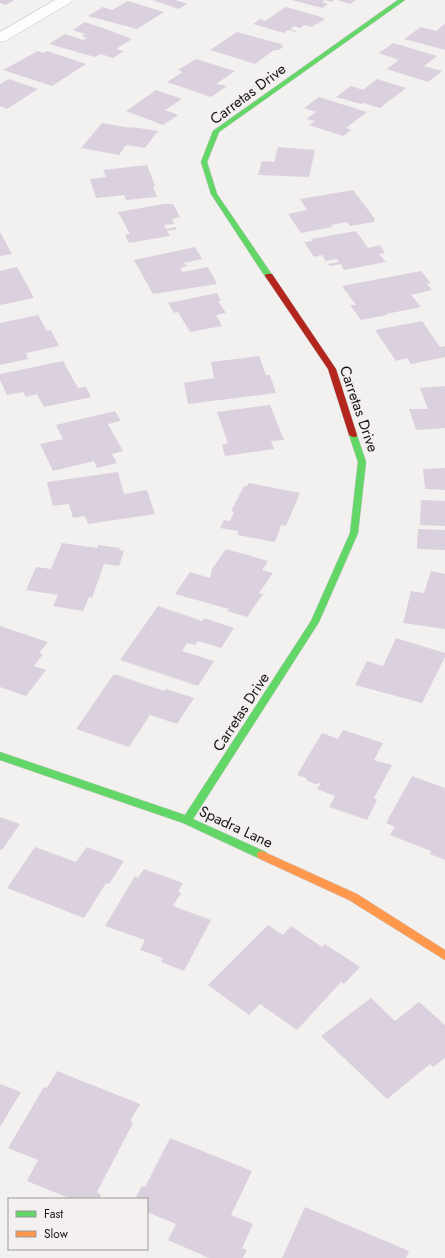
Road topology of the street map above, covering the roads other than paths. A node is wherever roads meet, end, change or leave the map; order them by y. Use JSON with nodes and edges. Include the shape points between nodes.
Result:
{"nodes":[{"id":1,"x":65,"y":0,"type":"edge"},
{"id":2,"x":402,"y":0,"type":"edge"},
{"id":3,"x":0,"y":38,"type":"edge"},
{"id":4,"x":0,"y":756,"type":"edge"},
{"id":5,"x":187,"y":820,"type":"junction"},
{"id":6,"x":445,"y":956,"type":"edge"}],
"edges":[{"from":1,"to":3,"type":"street"},
{"from":2,"to":5,"type":"street","name":"Carretas Drive","via":[[216,132],[204,162],[214,194],[332,369],[362,462],[354,533],[315,622]]},
{"from":4,"to":5,"type":"street","name":"Spadra Lane"},
{"from":5,"to":6,"type":"street","name":"Spadra Lane","via":[[353,897]]}]}
